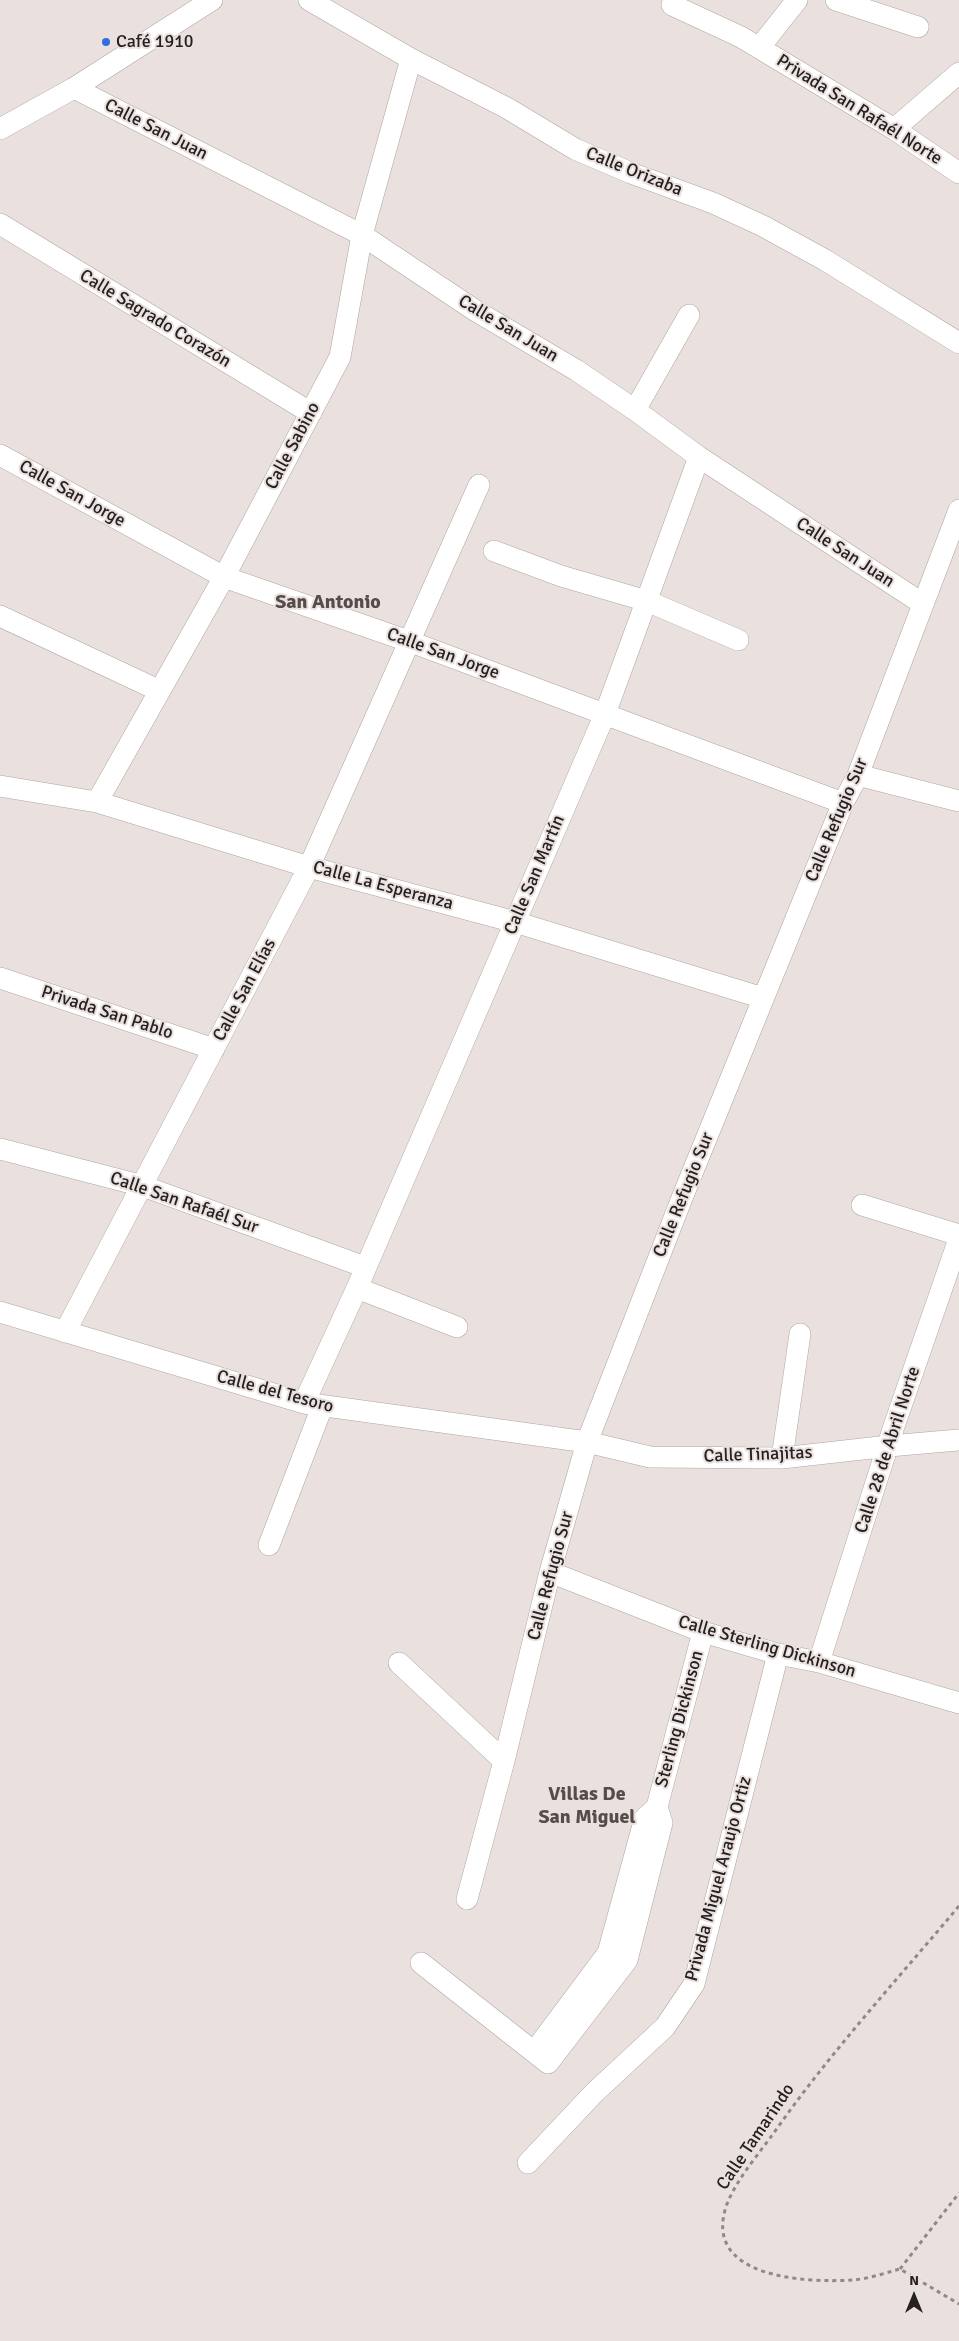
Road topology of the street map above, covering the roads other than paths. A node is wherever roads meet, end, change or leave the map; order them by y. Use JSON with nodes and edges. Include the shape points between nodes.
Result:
{"nodes":[{"id":1,"x":212,"y":0,"type":"edge"},
{"id":2,"x":309,"y":0,"type":"edge"},
{"id":3,"x":797,"y":0,"type":"edge"},
{"id":4,"x":836,"y":0,"type":"edge"},
{"id":5,"x":672,"y":5,"type":"dead end"},
{"id":6,"x":918,"y":27,"type":"dead end"},
{"id":7,"x":759,"y":48,"type":"junction"},
{"id":8,"x":411,"y":59,"type":"junction"},
{"id":9,"x":959,"y":74,"type":"edge"},
{"id":10,"x":74,"y":88,"type":"junction"},
{"id":11,"x":894,"y":128,"type":"junction"},
{"id":12,"x":0,"y":129,"type":"edge"},
{"id":13,"x":959,"y":173,"type":"edge"},
{"id":14,"x":0,"y":224,"type":"edge"},
{"id":15,"x":362,"y":234,"type":"junction"},
{"id":16,"x":689,"y":315,"type":"dead end"},
{"id":17,"x":959,"y":343,"type":"edge"},
{"id":18,"x":635,"y":410,"type":"junction"},
{"id":19,"x":311,"y":413,"type":"junction"},
{"id":20,"x":0,"y":455,"type":"edge"},
{"id":21,"x":699,"y":457,"type":"junction"},
{"id":22,"x":479,"y":485,"type":"dead end"},
{"id":23,"x":959,"y":510,"type":"edge"},
{"id":24,"x":494,"y":551,"type":"dead end"},
{"id":25,"x":224,"y":577,"type":"junction"},
{"id":26,"x":647,"y":601,"type":"junction"},
{"id":27,"x":922,"y":604,"type":"junction"},
{"id":28,"x":0,"y":616,"type":"edge"},
{"id":29,"x":738,"y":640,"type":"dead end"},
{"id":30,"x":411,"y":642,"type":"junction"},
{"id":31,"x":160,"y":691,"type":"junction"},
{"id":32,"x":605,"y":714,"type":"junction"},
{"id":33,"x":858,"y":775,"type":"junction"},
{"id":34,"x":2,"y":781,"type":"edge"},
{"id":35,"x":959,"y":800,"type":"edge"},
{"id":36,"x":97,"y":802,"type":"junction"},
{"id":37,"x":843,"y":803,"type":"junction"},
{"id":38,"x":309,"y":866,"type":"junction"},
{"id":39,"x":515,"y":922,"type":"junction"},
{"id":40,"x":0,"y":978,"type":"edge"},
{"id":41,"x":763,"y":998,"type":"junction"},
{"id":42,"x":214,"y":1049,"type":"junction"},
{"id":43,"x":0,"y":1148,"type":"edge"},
{"id":44,"x":143,"y":1186,"type":"junction"},
{"id":45,"x":862,"y":1205,"type":"dead end"},
{"id":46,"x":959,"y":1235,"type":"edge"},
{"id":47,"x":959,"y":1239,"type":"edge"},
{"id":48,"x":365,"y":1267,"type":"junction"},
{"id":49,"x":357,"y":1288,"type":"junction"},
{"id":50,"x":0,"y":1312,"type":"edge"},
{"id":51,"x":457,"y":1327,"type":"dead end"},
{"id":52,"x":65,"y":1332,"type":"junction"},
{"id":53,"x":800,"y":1334,"type":"dead end"},
{"id":54,"x":313,"y":1405,"type":"junction"},
{"id":55,"x":959,"y":1440,"type":"edge"},
{"id":56,"x":587,"y":1442,"type":"junction"},
{"id":57,"x":889,"y":1446,"type":"junction"},
{"id":58,"x":782,"y":1458,"type":"junction"},
{"id":59,"x":269,"y":1545,"type":"dead end"},
{"id":60,"x":550,"y":1572,"type":"junction"},
{"id":61,"x":703,"y":1632,"type":"junction"},
{"id":62,"x":778,"y":1654,"type":"junction"},
{"id":63,"x":819,"y":1662,"type":"junction"},
{"id":64,"x":399,"y":1663,"type":"dead end"},
{"id":65,"x":959,"y":1703,"type":"edge"},
{"id":66,"x":504,"y":1762,"type":"junction"},
{"id":67,"x":467,"y":1898,"type":"dead end"},
{"id":68,"x":421,"y":1963,"type":"dead end"},
{"id":69,"x":528,"y":2163,"type":"dead end"}],
"edges":[{"from":1,"to":10,"type":"street"},
{"from":2,"to":8,"type":"street","name":"Calle Orizaba"},
{"from":3,"to":7,"type":"street","name":"Privada San Rafaél Norte"},
{"from":4,"to":6,"type":"street"},
{"from":5,"to":7,"type":"street","name":"Privada San Rafaél Norte"},
{"from":7,"to":11,"type":"street","name":"Privada San Rafaél Norte"},
{"from":8,"to":15,"type":"street","name":"Calle Sabino"},
{"from":8,"to":17,"type":"street","name":"Calle Orizaba","via":[[507,108],[575,148],[763,226],[825,260]]},
{"from":9,"to":11,"type":"street"},
{"from":10,"to":12,"type":"street"},
{"from":10,"to":15,"type":"street","name":"Calle San Juan"},
{"from":11,"to":13,"type":"street","name":"Privada San Rafaél Norte"},
{"from":14,"to":19,"type":"street","name":"Calle Sagrado Corazón"},
{"from":15,"to":18,"type":"street","name":"Calle San Juan","via":[[476,311],[576,370]]},
{"from":15,"to":19,"type":"street","name":"Calle Sabino","via":[[340,356]]},
{"from":16,"to":18,"type":"street"},
{"from":18,"to":21,"type":"street","name":"Calle San Juan"},
{"from":19,"to":25,"type":"street","name":"Calle Sabino"},
{"from":20,"to":25,"type":"street","name":"Calle San Jorge"},
{"from":21,"to":26,"type":"street","name":"Calle San Martín"},
{"from":21,"to":27,"type":"street","name":"Calle San Juan"},
{"from":22,"to":30,"type":"street","name":"Calle San Elías"},
{"from":23,"to":27,"type":"street","name":"Calle Refugio Sur"},
{"from":24,"to":26,"type":"street","via":[[561,576]]},
{"from":25,"to":30,"type":"street","name":"Calle San Jorge"},
{"from":25,"to":31,"type":"street","name":"Calle Sabino"},
{"from":26,"to":29,"type":"street"},
{"from":26,"to":32,"type":"street","name":"Calle San Martín"},
{"from":27,"to":33,"type":"street","name":"Calle Refugio Sur"},
{"from":28,"to":31,"type":"street"},
{"from":30,"to":32,"type":"street","name":"Calle San Jorge"},
{"from":30,"to":38,"type":"street","name":"Calle San Elías"},
{"from":31,"to":36,"type":"street","name":"Calle Sabino"},
{"from":32,"to":37,"type":"street","name":"Calle San Jorge"},
{"from":32,"to":39,"type":"street","name":"Calle San Martín"},
{"from":33,"to":35,"type":"street"},
{"from":33,"to":37,"type":"street","name":"Calle Refugio Sur"},
{"from":34,"to":36,"type":"street","name":"Calle La Esperanza"},
{"from":36,"to":38,"type":"street","name":"Calle La Esperanza"},
{"from":37,"to":41,"type":"street","name":"Calle Refugio Sur"},
{"from":38,"to":39,"type":"street","name":"Calle La Esperanza"},
{"from":38,"to":42,"type":"street","name":"Calle San Elías"},
{"from":39,"to":41,"type":"street","name":"Calle La Esperanza"},
{"from":39,"to":48,"type":"street","name":"Calle San Martín"},
{"from":40,"to":42,"type":"street","name":"Privada San Pablo"},
{"from":41,"to":56,"type":"street","name":"Calle Refugio Sur"},
{"from":42,"to":44,"type":"street","name":"Calle San Elías"},
{"from":43,"to":44,"type":"street","name":"Calle San Rafaél Sur"},
{"from":44,"to":48,"type":"street","name":"Calle San Rafaél Sur"},
{"from":44,"to":52,"type":"street","name":"Calle San Elías"},
{"from":45,"to":46,"type":"street"},
{"from":47,"to":57,"type":"street","name":"Calle 28 de Abril Norte"},
{"from":48,"to":49,"type":"street","name":"Calle San Martín"},
{"from":49,"to":51,"type":"street"},
{"from":49,"to":54,"type":"street","name":"Calle San Martín"},
{"from":50,"to":52,"type":"street","name":"Calle del Tesoro"},
{"from":52,"to":54,"type":"street","name":"Calle del Tesoro"},
{"from":53,"to":58,"type":"street"},
{"from":54,"to":56,"type":"street","name":"Calle del Tesoro"},
{"from":54,"to":59,"type":"street","name":"Calle San Martín"},
{"from":55,"to":57,"type":"street","name":"Calle Tinajitas"},
{"from":56,"to":58,"type":"street","name":"Calle Tinajitas","via":[[650,1457]]},
{"from":56,"to":60,"type":"street","name":"Calle Refugio Sur"},
{"from":57,"to":58,"type":"street","name":"Calle Tinajitas"},
{"from":57,"to":63,"type":"street","name":"Calle 28 de Abril Norte"},
{"from":60,"to":61,"type":"street","name":"Calle Sterling Dickinson"},
{"from":60,"to":66,"type":"street","name":"Calle Refugio Sur"},
{"from":61,"to":62,"type":"street","name":"Calle Sterling Dickinson"},
{"from":61,"to":68,"type":"street","name":"Sterling Dickinson","via":[[657,1807],[662,1823],[652,1827],[618,1957],[548,2063]]},
{"from":62,"to":63,"type":"street","name":"Calle Sterling Dickinson"},
{"from":62,"to":69,"type":"street","name":"Privada Miguel Araujo Ortiz","via":[[694,1984],[665,2027],[594,2093]]},
{"from":63,"to":65,"type":"street","name":"Calle Sterling Dickinson"},
{"from":64,"to":66,"type":"street"},
{"from":66,"to":67,"type":"street","name":"Calle Refugio Sur"}]}
